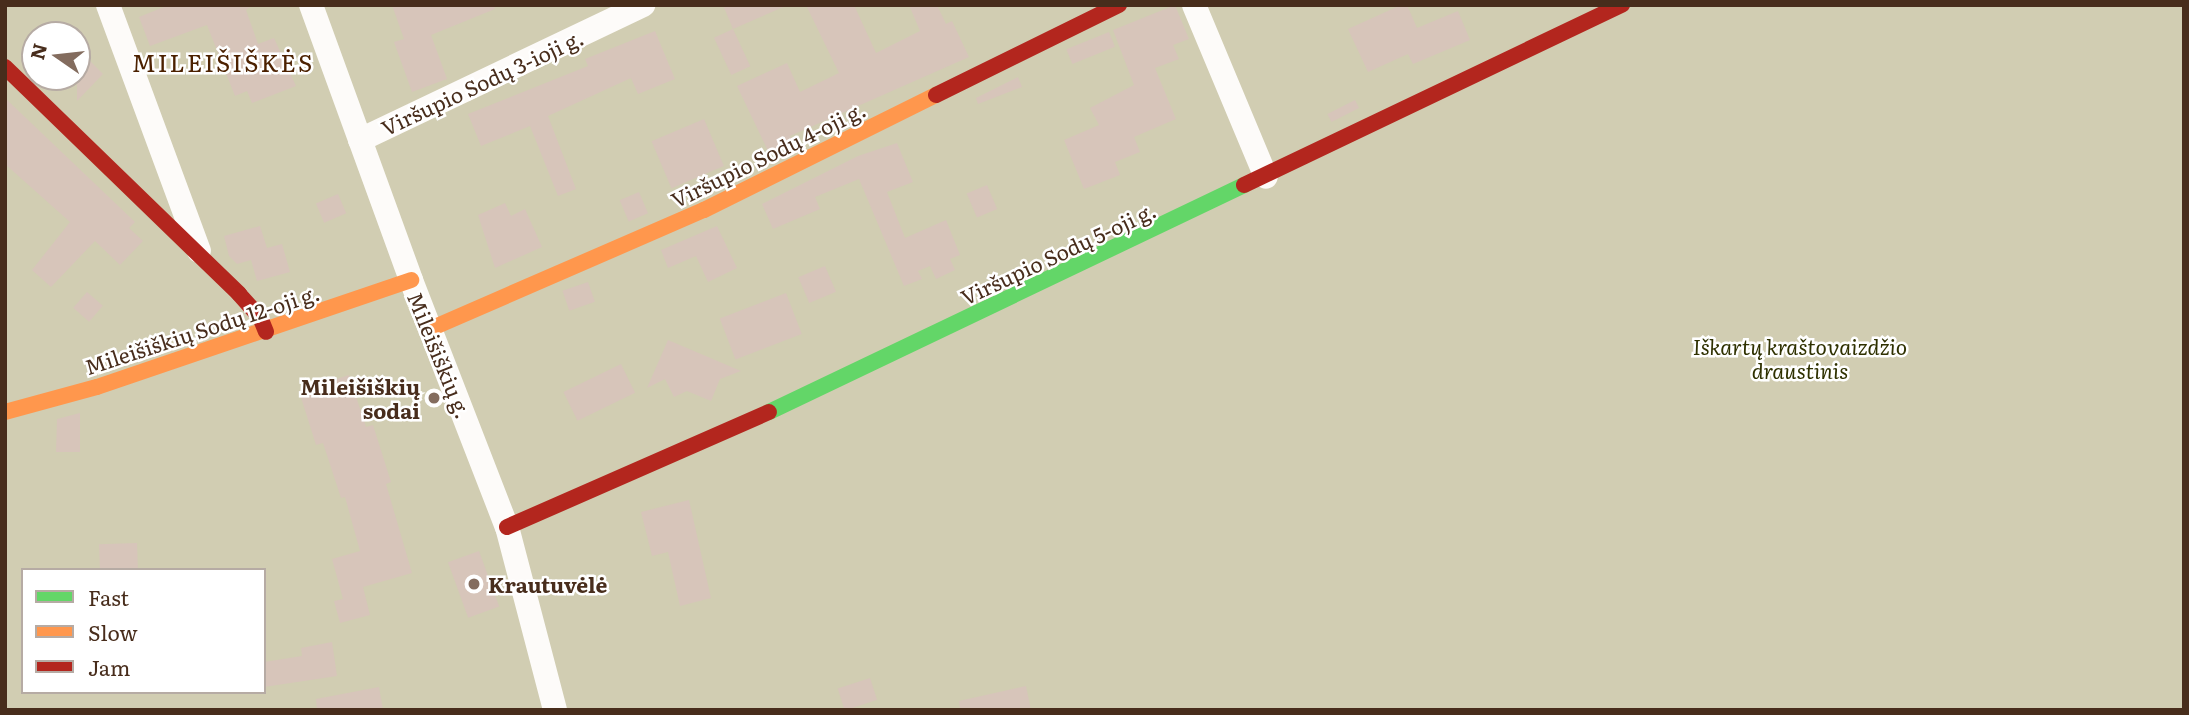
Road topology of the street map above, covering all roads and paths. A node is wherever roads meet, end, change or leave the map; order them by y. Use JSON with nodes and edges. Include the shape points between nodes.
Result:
{"nodes":[{"id":1,"x":108,"y":5,"type":"edge"},
{"id":2,"x":311,"y":5,"type":"edge"},
{"id":3,"x":643,"y":5,"type":"edge"},
{"id":4,"x":1119,"y":5,"type":"edge"},
{"id":5,"x":1194,"y":5,"type":"edge"},
{"id":6,"x":1622,"y":5,"type":"edge"},
{"id":7,"x":5,"y":67,"type":"edge"},
{"id":8,"x":360,"y":139,"type":"junction"},
{"id":9,"x":1266,"y":177,"type":"junction"},
{"id":10,"x":201,"y":256,"type":"junction"},
{"id":11,"x":411,"y":280,"type":"junction"},
{"id":12,"x":430,"y":329,"type":"junction"},
{"id":13,"x":266,"y":332,"type":"junction"},
{"id":14,"x":5,"y":412,"type":"edge"},
{"id":15,"x":507,"y":527,"type":"junction"},
{"id":16,"x":555,"y":710,"type":"edge"}],
"edges":[{"from":1,"to":10,"type":"street"},
{"from":2,"to":8,"type":"street","name":"Mileišiškių g."},
{"from":3,"to":8,"type":"street","name":"Viršupio Sodų 3-ioji g."},
{"from":4,"to":12,"type":"street","name":"Viršupio Sodų 4-oji g.","via":[[704,210]]},
{"from":5,"to":9,"type":"street"},
{"from":6,"to":9,"type":"street","name":"Viršupio Sodų 5-oji g."},
{"from":7,"to":10,"type":"street"},
{"from":8,"to":11,"type":"street","name":"Mileišiškių g."},
{"from":9,"to":15,"type":"street","name":"Viršupio Sodų 5-oji g.","via":[[701,445]]},
{"from":10,"to":13,"type":"street","via":[[260,317]]},
{"from":11,"to":12,"type":"street","name":"Mileišiškių g."},
{"from":11,"to":13,"type":"street","name":"Mileišiškių Sodų 12-oji g."},
{"from":12,"to":15,"type":"street","name":"Mileišiškių g."},
{"from":13,"to":14,"type":"street","name":"Mileišiškių Sodų 12-oji g."},
{"from":15,"to":16,"type":"street","name":"Mileišiškių g."}]}
